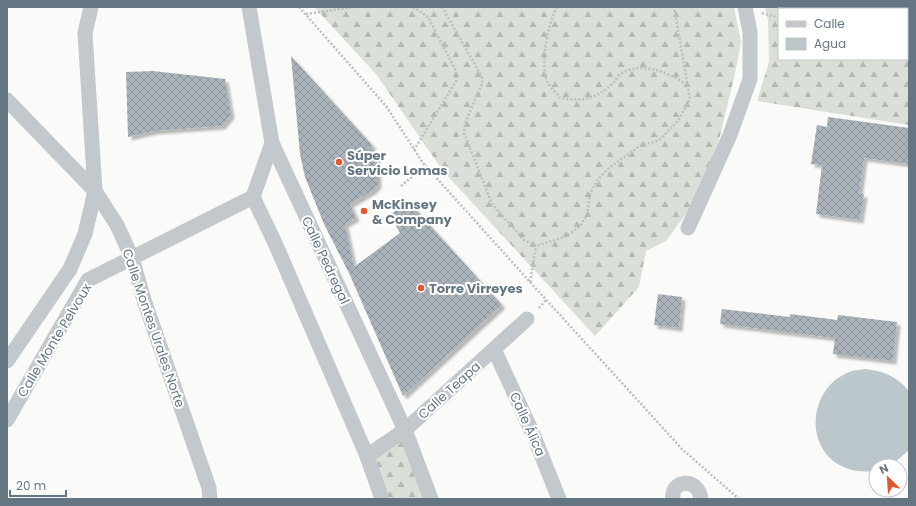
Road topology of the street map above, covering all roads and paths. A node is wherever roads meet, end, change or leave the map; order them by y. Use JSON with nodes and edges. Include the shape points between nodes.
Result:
{"nodes":[{"id":1,"x":91,"y":7,"type":"edge"},
{"id":2,"x":299,"y":7,"type":"edge"},
{"id":3,"x":352,"y":7,"type":"edge"},
{"id":4,"x":413,"y":7,"type":"edge"},
{"id":5,"x":442,"y":7,"type":"edge"},
{"id":6,"x":557,"y":7,"type":"edge"},
{"id":7,"x":674,"y":7,"type":"edge"},
{"id":8,"x":745,"y":7,"type":"edge"},
{"id":9,"x":250,"y":9,"type":"edge"},
{"id":10,"x":306,"y":14,"type":"junction"},
{"id":11,"x":688,"y":87,"type":"junction"},
{"id":12,"x":7,"y":100,"type":"edge"},
{"id":13,"x":272,"y":143,"type":"junction"},
{"id":14,"x":414,"y":150,"type":"junction"},
{"id":15,"x":426,"y":166,"type":"junction"},
{"id":16,"x":401,"y":186,"type":"dead end"},
{"id":17,"x":95,"y":191,"type":"junction"},
{"id":18,"x":253,"y":197,"type":"junction"},
{"id":19,"x":688,"y":228,"type":"dead end"},
{"id":20,"x":536,"y":246,"type":"junction"},
{"id":21,"x":132,"y":258,"type":"junction"},
{"id":22,"x":70,"y":269,"type":"junction"},
{"id":23,"x":88,"y":280,"type":"junction"},
{"id":24,"x":530,"y":282,"type":"junction"},
{"id":25,"x":527,"y":319,"type":"dead end"},
{"id":26,"x":494,"y":349,"type":"junction"},
{"id":27,"x":7,"y":361,"type":"edge"},
{"id":28,"x":7,"y":420,"type":"edge"},
{"id":29,"x":404,"y":430,"type":"junction"},
{"id":30,"x":367,"y":456,"type":"junction"},
{"id":31,"x":210,"y":499,"type":"edge"},
{"id":32,"x":382,"y":499,"type":"edge"},
{"id":33,"x":431,"y":499,"type":"edge"},
{"id":34,"x":559,"y":499,"type":"edge"},
{"id":35,"x":673,"y":499,"type":"edge"},
{"id":36,"x":701,"y":499,"type":"edge"},
{"id":37,"x":739,"y":499,"type":"edge"}],
"edges":[{"from":1,"to":17,"type":"street","name":"Calle Monte Pelvoux","via":[[85,32]]},
{"from":2,"to":10,"type":"path"},
{"from":3,"to":10,"type":"path"},
{"from":4,"to":14,"type":"path","via":[[428,18],[456,71],[456,81]]},
{"from":5,"to":20,"type":"path","via":[[482,77],[482,84],[465,123],[464,133],[492,204],[524,240]]},
{"from":6,"to":11,"type":"path","via":[[546,44],[544,72],[548,84],[560,98],[578,101],[599,95],[621,73],[637,69],[661,70]]},
{"from":7,"to":11,"type":"path"},
{"from":8,"to":19,"type":"street","via":[[750,32],[750,79],[730,135]]},
{"from":9,"to":13,"type":"street","name":"Calle Pedregal"},
{"from":10,"to":14,"type":"path","via":[[386,106]]},
{"from":11,"to":20,"type":"path","via":[[690,99],[678,122],[659,140],[640,146],[598,179],[590,194],[586,215],[580,226],[567,236]]},
{"from":12,"to":17,"type":"street","name":"Calle Montes Urales Norte"},
{"from":13,"to":18,"type":"street"},
{"from":13,"to":29,"type":"street","name":"Calle Pedregal"},
{"from":14,"to":15,"type":"path"},
{"from":15,"to":16,"type":"path"},
{"from":15,"to":24,"type":"path"},
{"from":17,"to":21,"type":"street","name":"Calle Montes Urales Norte","via":[[117,225]]},
{"from":17,"to":22,"type":"street","name":"Calle Monte Pelvoux","via":[[85,234]]},
{"from":18,"to":21,"type":"street","name":"Calle Monte Pelvoux"},
{"from":18,"to":30,"type":"street"},
{"from":20,"to":24,"type":"path"},
{"from":21,"to":23,"type":"street","name":"Calle Monte Pelvoux"},
{"from":21,"to":31,"type":"street","name":"Calle Montes Urales Norte","via":[[209,488]]},
{"from":22,"to":23,"type":"street"},
{"from":22,"to":27,"type":"street","name":"Calle Monte Pelvoux"},
{"from":23,"to":28,"type":"street","name":"Calle Monte Pelvoux"},
{"from":24,"to":37,"type":"path","via":[[682,449]]},
{"from":25,"to":26,"type":"street","name":"Calle Teapa"},
{"from":26,"to":29,"type":"street","name":"Calle Teapa"},
{"from":26,"to":34,"type":"street","name":"Calle Álica"},
{"from":29,"to":30,"type":"street","name":"Calle Teapa"},
{"from":29,"to":33,"type":"street","name":"Calle Pedregal"},
{"from":30,"to":32,"type":"street"},
{"from":35,"to":36,"type":"street","via":[[672,495],[677,487],[685,483],[694,484],[700,491]]}]}
